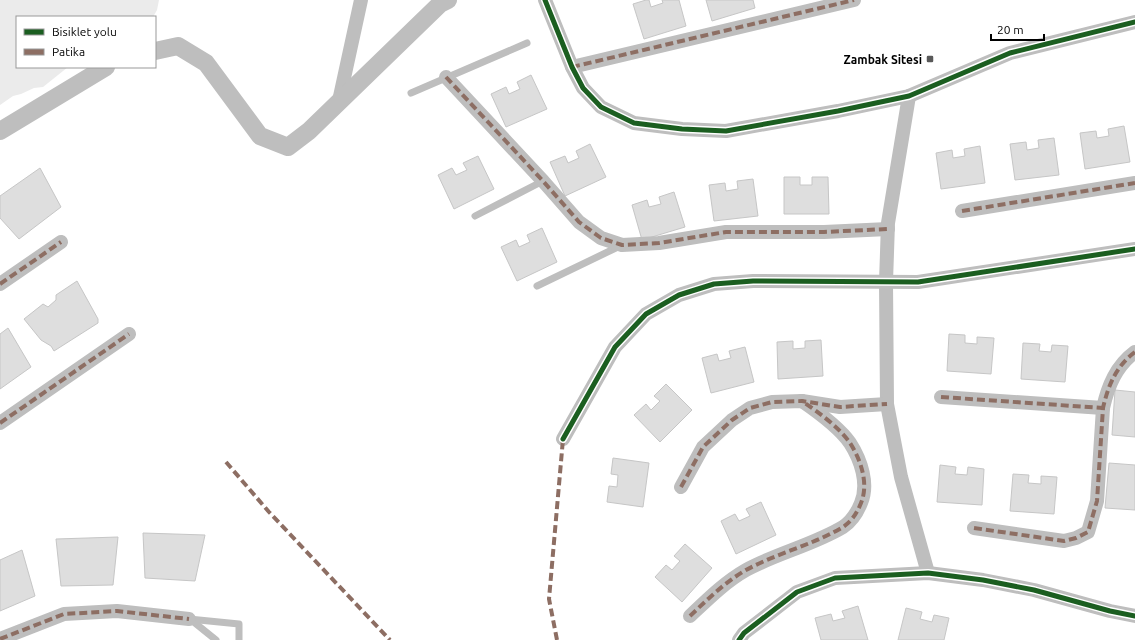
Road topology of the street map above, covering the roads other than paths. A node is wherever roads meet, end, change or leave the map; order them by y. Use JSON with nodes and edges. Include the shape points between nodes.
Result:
{"nodes":[{"id":1,"x":361,"y":0,"type":"edge"},
{"id":2,"x":448,"y":0,"type":"edge"},
{"id":3,"x":545,"y":0,"type":"edge"},
{"id":4,"x":854,"y":0,"type":"edge"},
{"id":5,"x":1135,"y":22,"type":"edge"},
{"id":6,"x":527,"y":43,"type":"dead end"},
{"id":7,"x":156,"y":51,"type":"edge"},
{"id":8,"x":572,"y":67,"type":"junction"},
{"id":9,"x":104,"y":68,"type":"edge"},
{"id":10,"x":446,"y":77,"type":"junction"},
{"id":11,"x":411,"y":93,"type":"dead end"},
{"id":12,"x":909,"y":96,"type":"junction"},
{"id":13,"x":339,"y":101,"type":"junction"},
{"id":14,"x":0,"y":131,"type":"edge"},
{"id":15,"x":543,"y":181,"type":"junction"},
{"id":16,"x":1135,"y":183,"type":"edge"},
{"id":17,"x":962,"y":210,"type":"dead end"},
{"id":18,"x":475,"y":216,"type":"dead end"},
{"id":19,"x":888,"y":229,"type":"junction"},
{"id":20,"x":61,"y":242,"type":"dead end"},
{"id":21,"x":622,"y":245,"type":"junction"},
{"id":22,"x":1135,"y":249,"type":"edge"},
{"id":23,"x":886,"y":282,"type":"junction"},
{"id":24,"x":0,"y":284,"type":"edge"},
{"id":25,"x":538,"y":286,"type":"dead end"},
{"id":26,"x":129,"y":334,"type":"dead end"},
{"id":27,"x":1135,"y":352,"type":"edge"},
{"id":28,"x":941,"y":397,"type":"dead end"},
{"id":29,"x":802,"y":402,"type":"junction"},
{"id":30,"x":886,"y":404,"type":"junction"},
{"id":31,"x":1103,"y":408,"type":"junction"},
{"id":32,"x":0,"y":423,"type":"edge"},
{"id":33,"x":563,"y":439,"type":"dead end"},
{"id":34,"x":682,"y":487,"type":"dead end"},
{"id":35,"x":974,"y":528,"type":"dead end"},
{"id":36,"x":928,"y":573,"type":"junction"},
{"id":37,"x":690,"y":616,"type":"dead end"},
{"id":38,"x":1135,"y":616,"type":"edge"},
{"id":39,"x":189,"y":619,"type":"junction"},
{"id":40,"x":0,"y":639,"type":"edge"},
{"id":41,"x":216,"y":640,"type":"edge"},
{"id":42,"x":239,"y":640,"type":"edge"},
{"id":43,"x":739,"y":640,"type":"edge"}],
"edges":[{"from":1,"to":13,"type":"street"},
{"from":2,"to":13,"type":"street","via":[[440,4]]},
{"from":3,"to":8,"type":"street"},
{"from":4,"to":8,"type":"street"},
{"from":5,"to":12,"type":"street","via":[[1010,53]]},
{"from":6,"to":10,"type":"lane"},
{"from":7,"to":13,"type":"street","via":[[178,46],[206,64],[260,136],[288,147],[309,131]]},
{"from":8,"to":12,"type":"street","via":[[583,88],[601,107],[634,123],[682,128],[726,131]]},
{"from":9,"to":14,"type":"street"},
{"from":10,"to":11,"type":"lane"},
{"from":10,"to":15,"type":"street"},
{"from":12,"to":19,"type":"street"},
{"from":15,"to":18,"type":"lane"},
{"from":15,"to":21,"type":"street","via":[[579,222],[601,238]]},
{"from":16,"to":17,"type":"street"},
{"from":19,"to":21,"type":"street","via":[[726,232],[659,243]]},
{"from":19,"to":23,"type":"street"},
{"from":20,"to":24,"type":"street"},
{"from":21,"to":25,"type":"lane"},
{"from":22,"to":23,"type":"street","via":[[918,282]]},
{"from":23,"to":30,"type":"street"},
{"from":23,"to":33,"type":"street","via":[[753,281],[714,284],[680,295],[646,314],[615,347]]},
{"from":26,"to":32,"type":"street"},
{"from":27,"to":31,"type":"street","via":[[1121,365],[1112,379]]},
{"from":28,"to":31,"type":"street"},
{"from":29,"to":30,"type":"street","via":[[840,407]]},
{"from":29,"to":34,"type":"street","via":[[772,402],[750,408],[732,420],[703,447]]},
{"from":29,"to":37,"type":"street","via":[[821,414],[850,443],[860,462],[865,480],[864,491],[855,515],[844,526],[747,570],[727,582]]},
{"from":30,"to":36,"type":"street","via":[[901,477]]},
{"from":31,"to":35,"type":"street","via":[[1097,501],[1088,532],[1064,541]]},
{"from":36,"to":38,"type":"street","via":[[1034,590]]},
{"from":36,"to":43,"type":"street","via":[[835,578],[797,592],[744,633]]},
{"from":39,"to":40,"type":"street","via":[[117,611],[64,614]]},
{"from":39,"to":41,"type":"lane"},
{"from":39,"to":42,"type":"lane","via":[[239,624]]}]}
